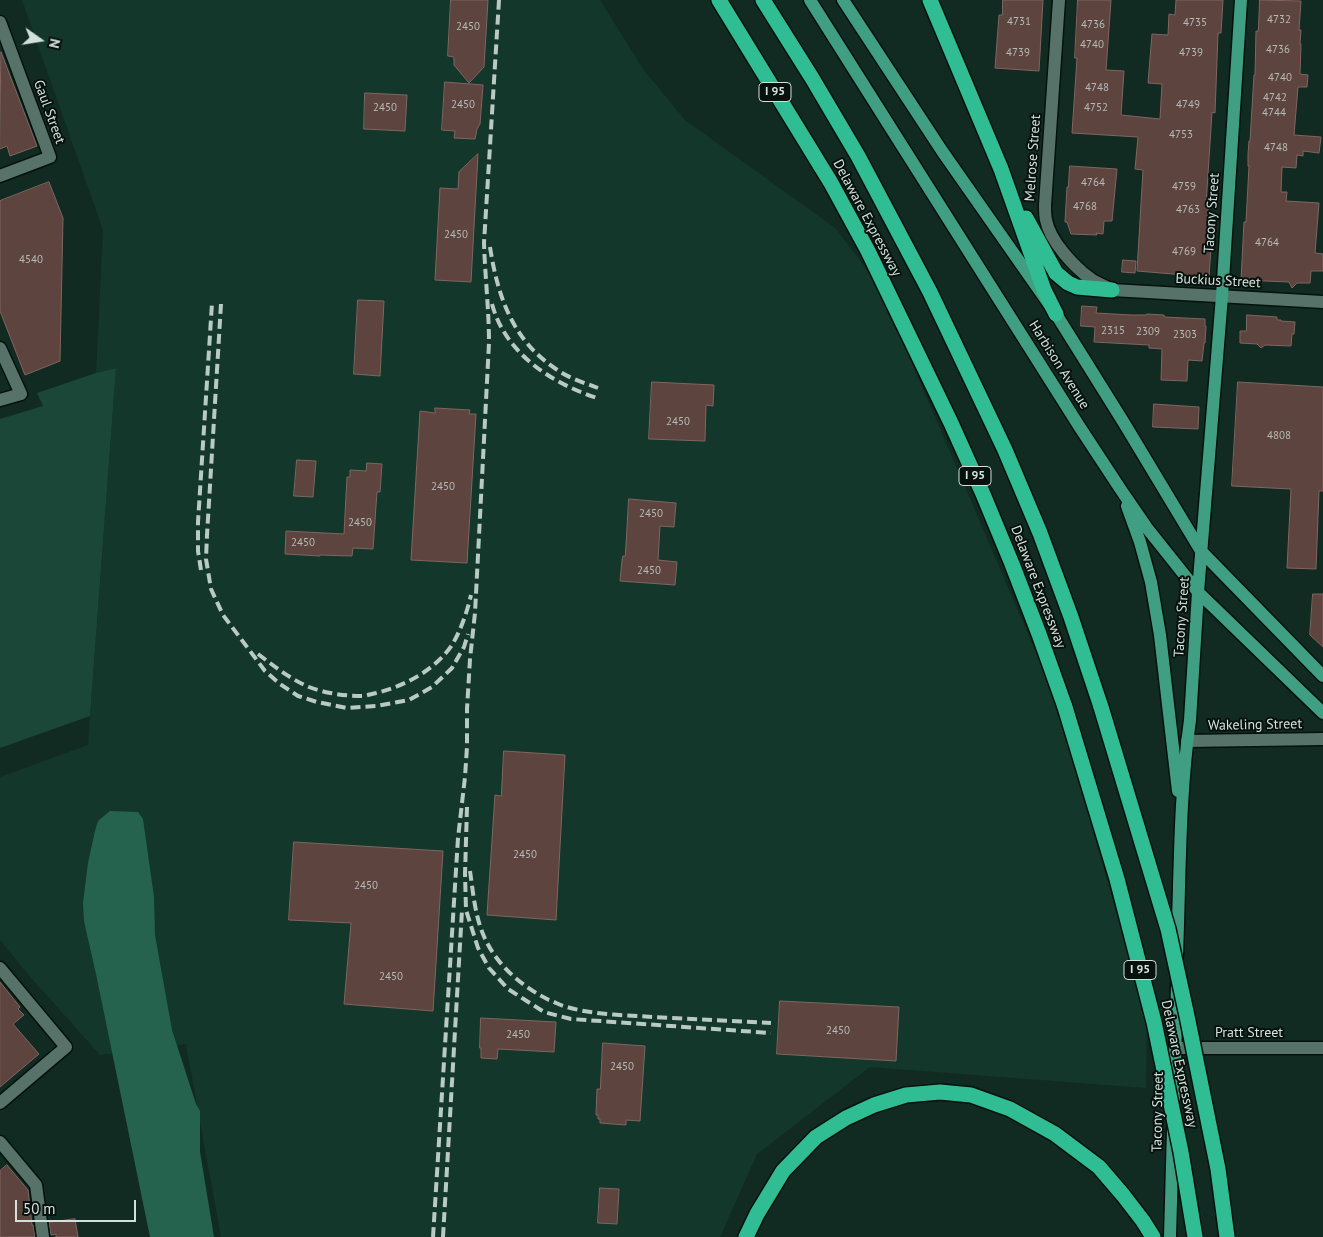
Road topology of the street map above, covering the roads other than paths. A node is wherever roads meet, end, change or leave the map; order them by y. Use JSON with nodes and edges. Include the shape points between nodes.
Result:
{"nodes":[{"id":1,"x":719,"y":0,"type":"edge"},
{"id":2,"x":763,"y":0,"type":"edge"},
{"id":3,"x":810,"y":0,"type":"edge"},
{"id":4,"x":843,"y":0,"type":"edge"},
{"id":5,"x":930,"y":0,"type":"edge"},
{"id":6,"x":1059,"y":0,"type":"edge"},
{"id":7,"x":1241,"y":0,"type":"edge"},
{"id":8,"x":0,"y":22,"type":"edge"},
{"id":9,"x":1001,"y":169,"type":"junction"},
{"id":10,"x":0,"y":176,"type":"edge"},
{"id":11,"x":1112,"y":290,"type":"junction"},
{"id":12,"x":1222,"y":296,"type":"junction"},
{"id":13,"x":1323,"y":302,"type":"edge"},
{"id":14,"x":1056,"y":314,"type":"junction"},
{"id":15,"x":0,"y":348,"type":"edge"},
{"id":16,"x":0,"y":400,"type":"edge"},
{"id":17,"x":1121,"y":490,"type":"junction"},
{"id":18,"x":1201,"y":551,"type":"junction"},
{"id":19,"x":1198,"y":592,"type":"junction"},
{"id":20,"x":1323,"y":676,"type":"edge"},
{"id":21,"x":1323,"y":713,"type":"edge"},
{"id":22,"x":1323,"y":739,"type":"edge"},
{"id":23,"x":1187,"y":741,"type":"junction"},
{"id":24,"x":1181,"y":823,"type":"junction"},
{"id":25,"x":0,"y":968,"type":"edge"},
{"id":26,"x":1175,"y":1048,"type":"junction"},
{"id":27,"x":1323,"y":1048,"type":"edge"},
{"id":28,"x":0,"y":1102,"type":"edge"},
{"id":29,"x":0,"y":1142,"type":"edge"},
{"id":30,"x":757,"y":1214,"type":"junction"},
{"id":31,"x":43,"y":1237,"type":"edge"},
{"id":32,"x":746,"y":1237,"type":"edge"},
{"id":33,"x":754,"y":1237,"type":"edge"},
{"id":34,"x":1152,"y":1237,"type":"edge"},
{"id":35,"x":1170,"y":1237,"type":"edge"},
{"id":36,"x":1195,"y":1237,"type":"edge"},
{"id":37,"x":1228,"y":1237,"type":"edge"}],
"edges":[{"from":1,"to":36,"type":"highway","name":"Delaware Expressway","number":"I 95","bridge":true,"via":[[831,183],[868,251],[983,494],[1036,625],[1065,707],[1117,879],[1154,1022]]},
{"from":2,"to":37,"type":"highway","name":"Delaware Expressway","number":"I 95","bridge":true,"via":[[858,156],[930,292],[1005,450],[1071,617],[1168,929],[1218,1169]]},
{"from":3,"to":17,"type":"main road","name":"Harbison Avenue"},
{"from":4,"to":14,"type":"main road","name":"Harbison Avenue","via":[[942,151]]},
{"from":5,"to":9,"type":"highway"},
{"from":6,"to":11,"type":"street","name":"Melrose Street","via":[[1046,220],[1070,260],[1092,279]]},
{"from":7,"to":12,"type":"main road","name":"Tacony Street"},
{"from":8,"to":10,"type":"street","name":"Gaul Street","via":[[50,156]]},
{"from":9,"to":11,"type":"highway","via":[[1056,273],[1077,287]]},
{"from":9,"to":14,"type":"highway","via":[[1044,290]]},
{"from":11,"to":12,"type":"street","name":"Buckius Street"},
{"from":12,"to":13,"type":"street","name":"Buckius Street"},
{"from":12,"to":18,"type":"main road","name":"Tacony Street"},
{"from":14,"to":18,"type":"main road","name":"Harbison Avenue"},
{"from":15,"to":16,"type":"street","via":[[21,394]]},
{"from":17,"to":19,"type":"main road","name":"Harbison Avenue"},
{"from":17,"to":24,"type":"main road","via":[[1151,582]]},
{"from":18,"to":19,"type":"main road","name":"Tacony Street"},
{"from":18,"to":20,"type":"main road","name":"Harbison Avenue"},
{"from":19,"to":21,"type":"main road","name":"Harbison Avenue"},
{"from":19,"to":23,"type":"main road","name":"Tacony Street"},
{"from":22,"to":23,"type":"street","name":"Wakeling Street"},
{"from":23,"to":24,"type":"main road","name":"Tacony Street"},
{"from":24,"to":26,"type":"main road","name":"Tacony Street"},
{"from":25,"to":28,"type":"street","via":[[66,1047]]},
{"from":26,"to":27,"type":"street","name":"Pratt Street"},
{"from":26,"to":35,"type":"main road","name":"Tacony Street"},
{"from":29,"to":31,"type":"street","via":[[36,1185]]},
{"from":30,"to":32,"type":"highway"},
{"from":30,"to":33,"type":"highway"},
{"from":30,"to":34,"type":"highway","via":[[782,1170],[816,1137],[874,1105],[906,1095],[940,1092],[971,1095],[1010,1109],[1055,1134],[1098,1167],[1123,1195]]}]}
